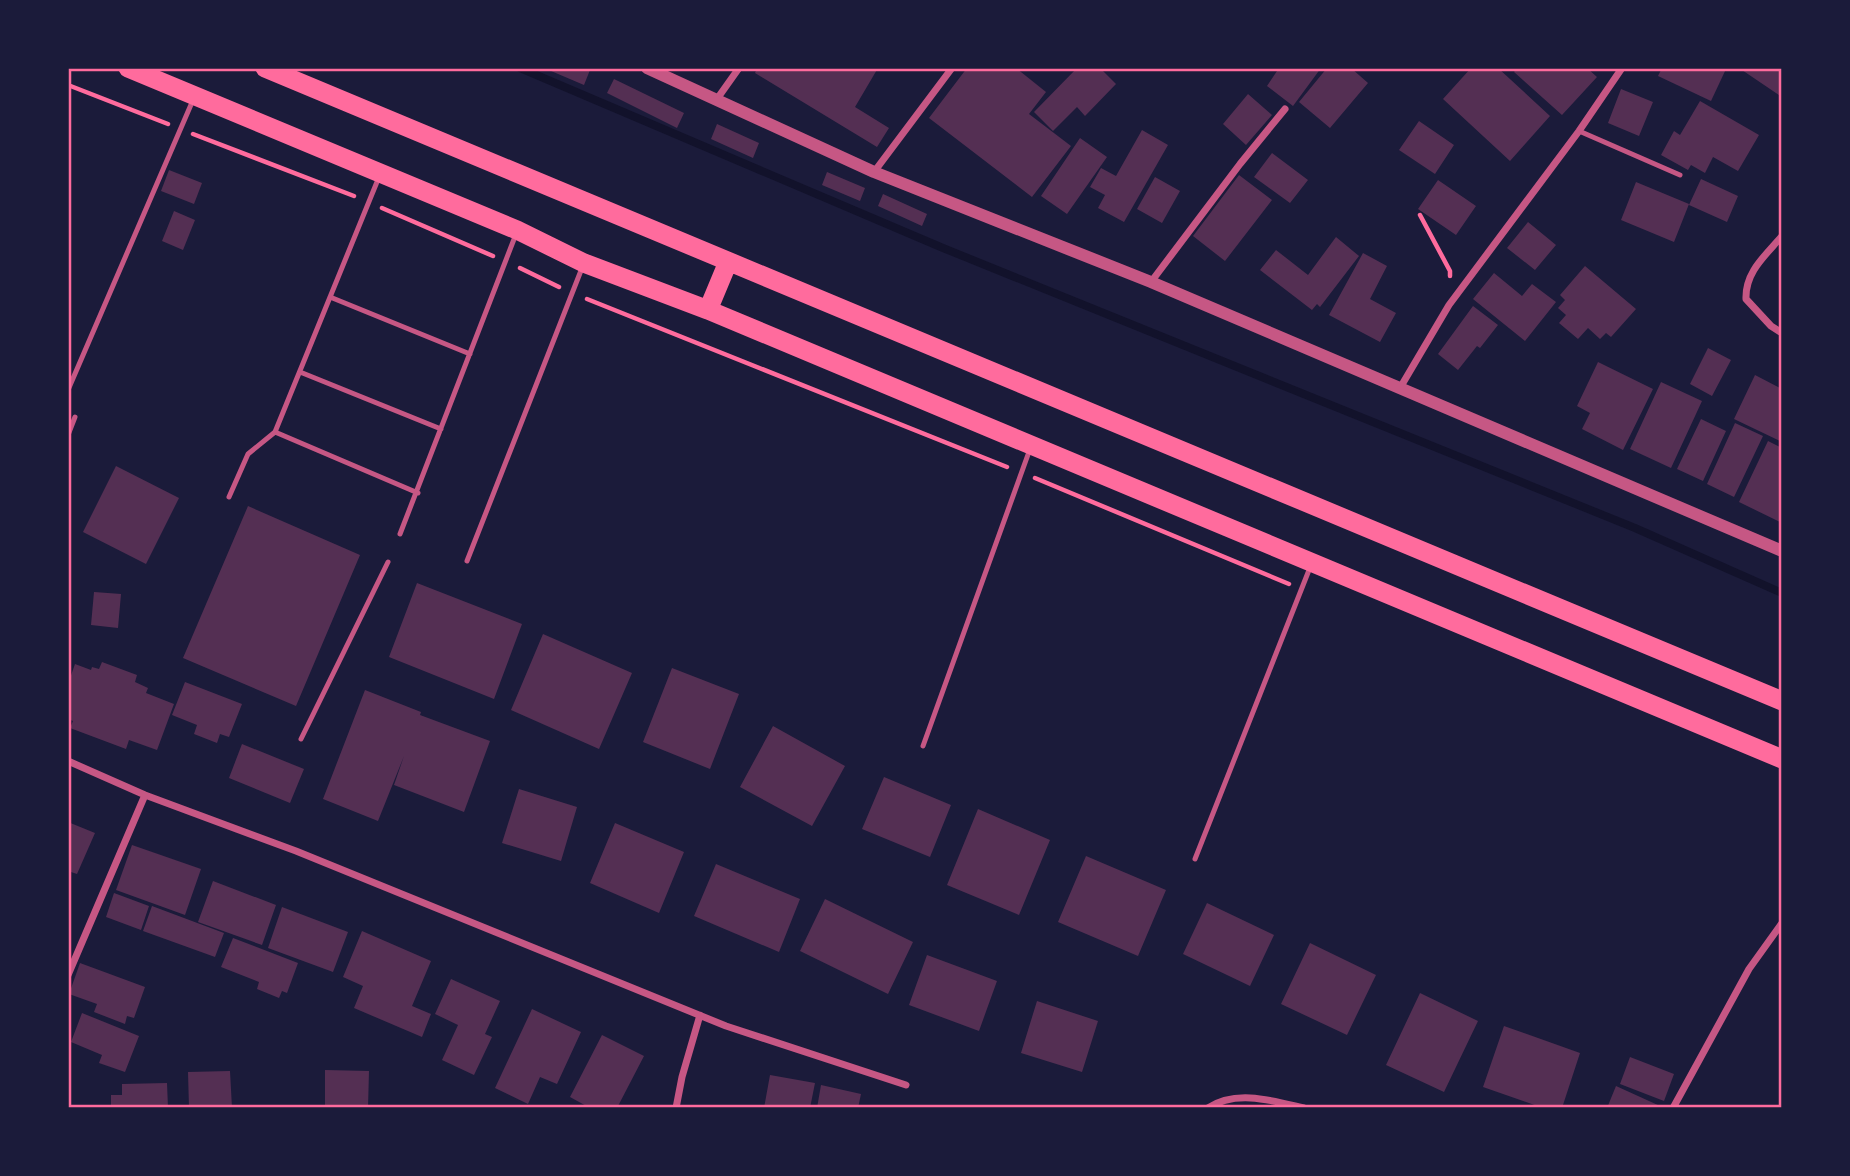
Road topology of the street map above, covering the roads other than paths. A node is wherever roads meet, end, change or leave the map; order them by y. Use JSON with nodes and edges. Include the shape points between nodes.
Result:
{"nodes":[{"id":1,"x":128,"y":68,"type":"edge"},
{"id":2,"x":265,"y":68,"type":"edge"},
{"id":3,"x":648,"y":68,"type":"edge"},
{"id":4,"x":739,"y":68,"type":"edge"},
{"id":5,"x":952,"y":68,"type":"edge"},
{"id":6,"x":1622,"y":68,"type":"edge"},
{"id":7,"x":195,"y":97,"type":"junction"},
{"id":8,"x":717,"y":99,"type":"junction"},
{"id":9,"x":1285,"y":109,"type":"dead end"},
{"id":10,"x":1579,"y":131,"type":"junction"},
{"id":11,"x":874,"y":172,"type":"junction"},
{"id":12,"x":380,"y":174,"type":"junction"},
{"id":13,"x":1680,"y":175,"type":"dead end"},
{"id":14,"x":517,"y":230,"type":"junction"},
{"id":15,"x":1782,"y":236,"type":"edge"},
{"id":16,"x":728,"y":262,"type":"junction"},
{"id":17,"x":584,"y":263,"type":"junction"},
{"id":18,"x":1151,"y":282,"type":"junction"},
{"id":19,"x":330,"y":298,"type":"junction"},
{"id":20,"x":708,"y":310,"type":"junction"},
{"id":21,"x":1782,"y":333,"type":"edge"},
{"id":22,"x":470,"y":354,"type":"junction"},
{"id":23,"x":300,"y":372,"type":"junction"},
{"id":24,"x":1400,"y":388,"type":"junction"},
{"id":25,"x":68,"y":390,"type":"edge"},
{"id":26,"x":75,"y":418,"type":"dead end"},
{"id":27,"x":441,"y":429,"type":"junction"},
{"id":28,"x":275,"y":432,"type":"junction"},
{"id":29,"x":68,"y":435,"type":"edge"},
{"id":30,"x":1031,"y":446,"type":"junction"},
{"id":31,"x":418,"y":493,"type":"junction"},
{"id":32,"x":229,"y":496,"type":"dead end"},
{"id":33,"x":400,"y":534,"type":"dead end"},
{"id":34,"x":1782,"y":551,"type":"edge"},
{"id":35,"x":467,"y":561,"type":"dead end"},
{"id":36,"x":388,"y":562,"type":"dead end"},
{"id":37,"x":1312,"y":563,"type":"junction"},
{"id":38,"x":1782,"y":702,"type":"edge"},
{"id":39,"x":301,"y":739,"type":"dead end"},
{"id":40,"x":923,"y":746,"type":"dead end"},
{"id":41,"x":1782,"y":759,"type":"edge"},
{"id":42,"x":68,"y":761,"type":"edge"},
{"id":43,"x":145,"y":795,"type":"junction"},
{"id":44,"x":1195,"y":859,"type":"dead end"},
{"id":45,"x":1782,"y":923,"type":"edge"},
{"id":46,"x":68,"y":975,"type":"edge"},
{"id":47,"x":700,"y":1015,"type":"junction"},
{"id":48,"x":906,"y":1085,"type":"dead end"},
{"id":49,"x":676,"y":1108,"type":"edge"},
{"id":50,"x":1208,"y":1108,"type":"edge"},
{"id":51,"x":1304,"y":1108,"type":"edge"},
{"id":52,"x":1673,"y":1108,"type":"edge"}],
"edges":[{"from":1,"to":7,"type":"highway"},
{"from":2,"to":16,"type":"highway"},
{"from":3,"to":8,"type":"street"},
{"from":4,"to":8,"type":"street"},
{"from":5,"to":11,"type":"street"},
{"from":6,"to":10,"type":"street"},
{"from":7,"to":12,"type":"highway"},
{"from":7,"to":25,"type":"lane"},
{"from":8,"to":11,"type":"street"},
{"from":9,"to":18,"type":"street"},
{"from":10,"to":13,"type":"lane"},
{"from":10,"to":24,"type":"street","via":[[1449,305]]},
{"from":11,"to":18,"type":"street"},
{"from":12,"to":14,"type":"highway"},
{"from":12,"to":19,"type":"lane"},
{"from":14,"to":17,"type":"highway"},
{"from":14,"to":22,"type":"lane"},
{"from":15,"to":21,"type":"street","via":[[1753,270],[1746,299]]},
{"from":16,"to":20,"type":"highway"},
{"from":16,"to":38,"type":"highway"},
{"from":17,"to":20,"type":"highway"},
{"from":17,"to":35,"type":"lane"},
{"from":18,"to":24,"type":"street"},
{"from":19,"to":22,"type":"lane"},
{"from":19,"to":23,"type":"lane"},
{"from":20,"to":30,"type":"highway"},
{"from":22,"to":27,"type":"lane"},
{"from":23,"to":27,"type":"lane"},
{"from":23,"to":28,"type":"lane"},
{"from":24,"to":34,"type":"street"},
{"from":26,"to":29,"type":"lane"},
{"from":27,"to":31,"type":"lane"},
{"from":28,"to":31,"type":"lane"},
{"from":28,"to":32,"type":"lane","via":[[247,454]]},
{"from":30,"to":37,"type":"highway"},
{"from":30,"to":40,"type":"lane"},
{"from":31,"to":33,"type":"lane"},
{"from":36,"to":39,"type":"lane"},
{"from":37,"to":41,"type":"highway"},
{"from":37,"to":44,"type":"lane"},
{"from":42,"to":43,"type":"street"},
{"from":43,"to":46,"type":"street"},
{"from":43,"to":47,"type":"street","via":[[296,851]]},
{"from":45,"to":52,"type":"street","via":[[1749,969]]},
{"from":47,"to":48,"type":"street"},
{"from":47,"to":49,"type":"street"},
{"from":50,"to":51,"type":"street","via":[[1240,1098]]}]}
